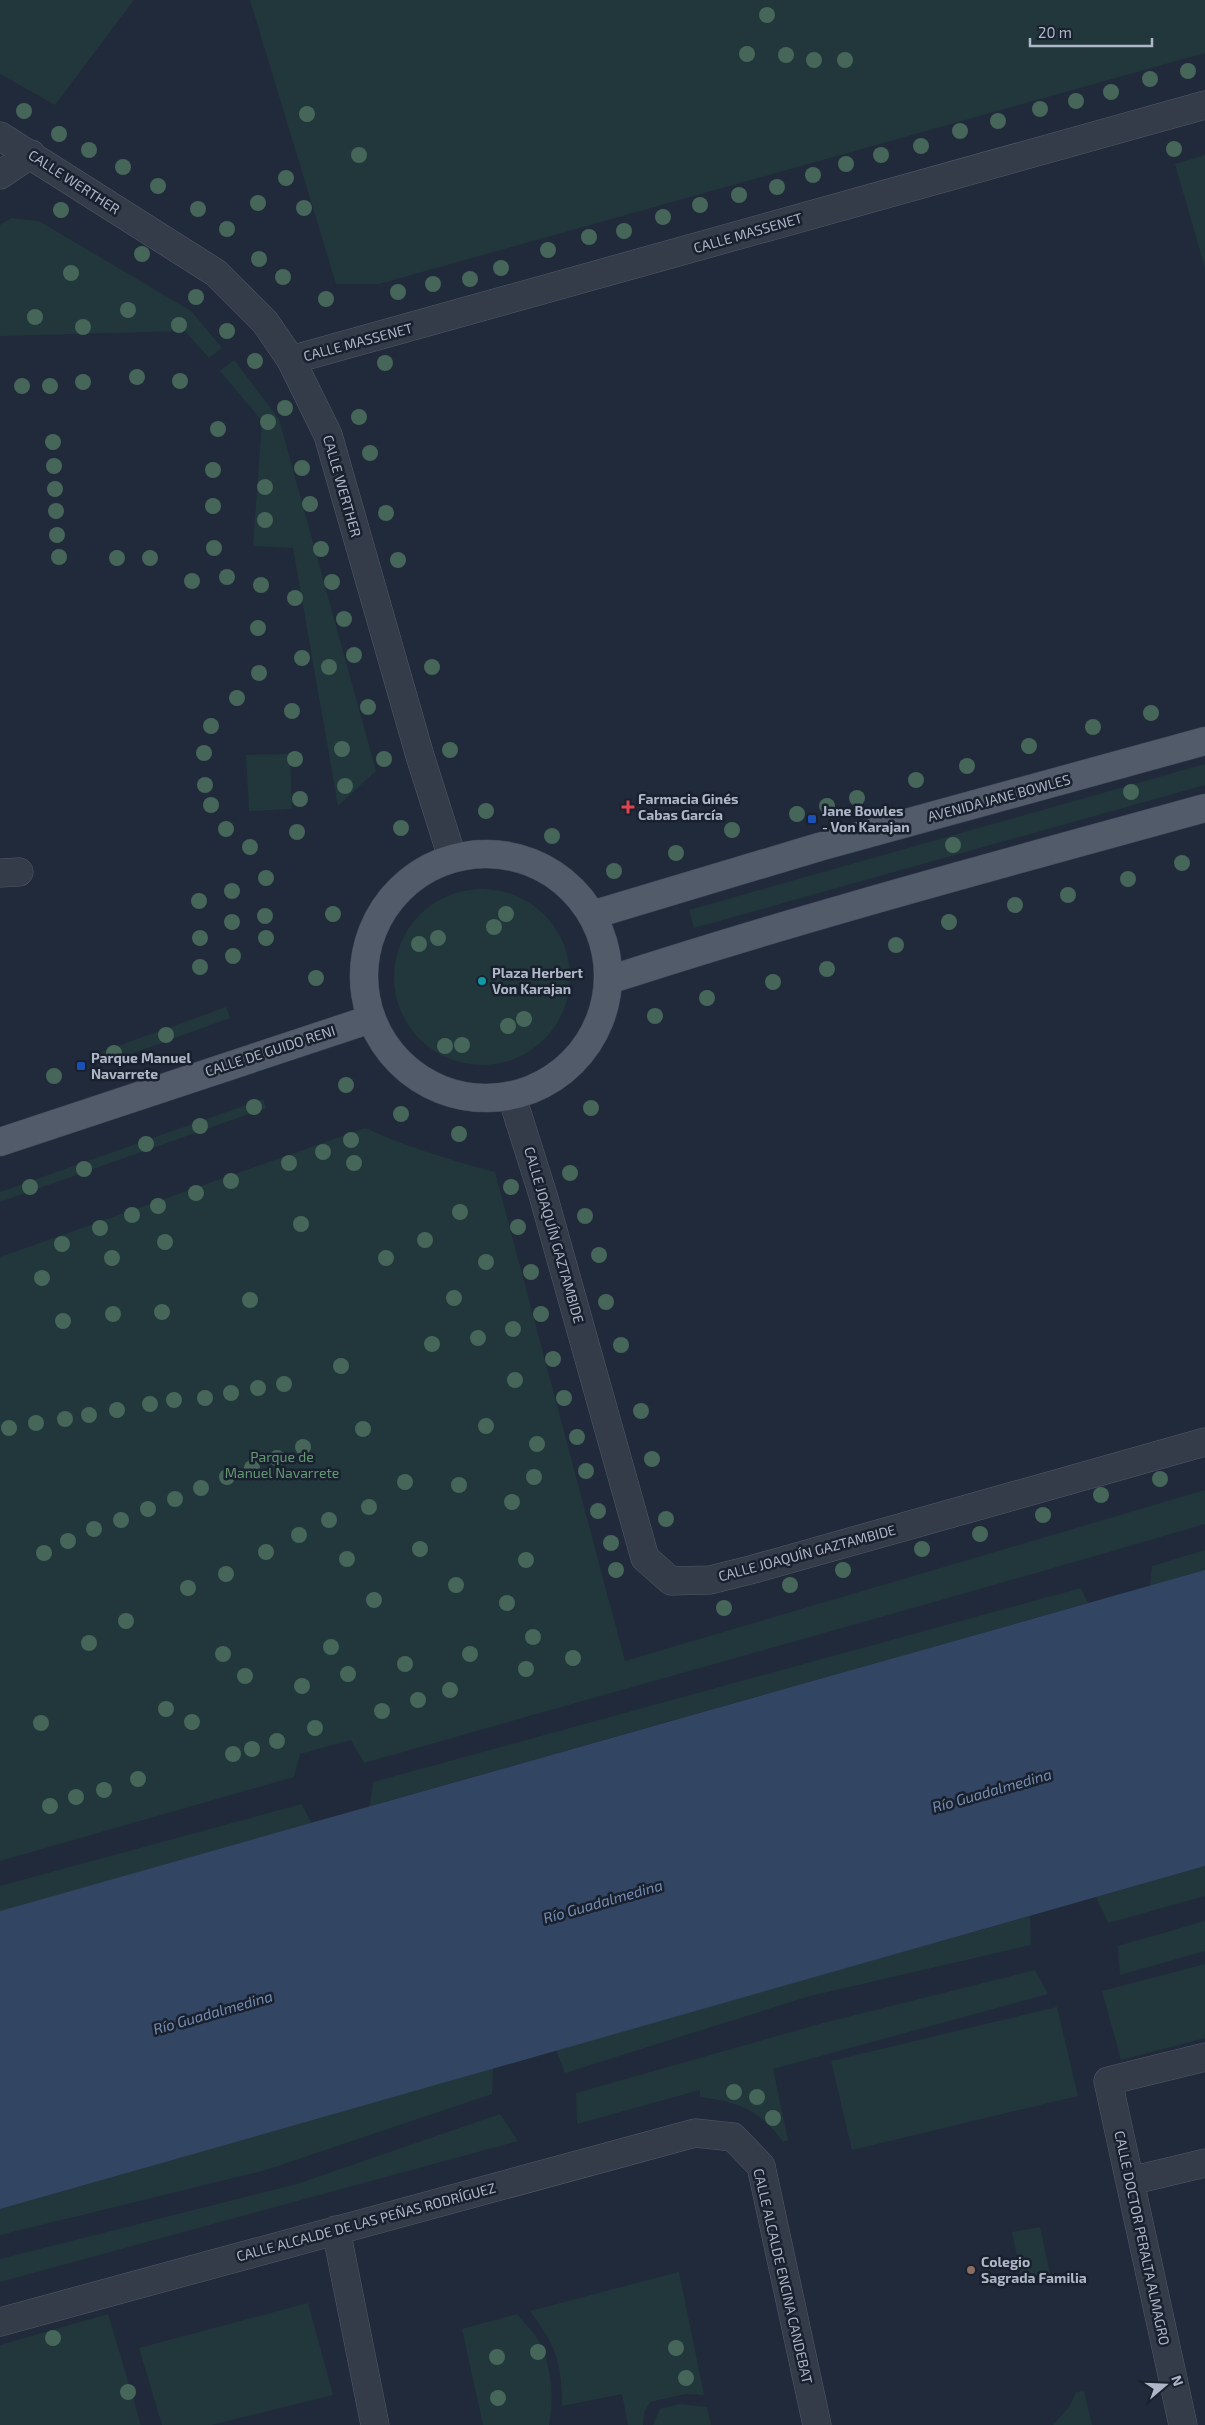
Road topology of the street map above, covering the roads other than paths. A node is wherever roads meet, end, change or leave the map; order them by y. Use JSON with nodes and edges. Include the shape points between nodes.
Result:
{"nodes":[{"id":1,"x":1205,"y":105,"type":"edge"},
{"id":2,"x":0,"y":136,"type":"edge"},
{"id":3,"x":31,"y":154,"type":"junction"},
{"id":4,"x":0,"y":175,"type":"edge"},
{"id":5,"x":291,"y":360,"type":"junction"},
{"id":6,"x":1205,"y":741,"type":"edge"},
{"id":7,"x":1205,"y":808,"type":"edge"},
{"id":8,"x":452,"y":857,"type":"junction"},
{"id":9,"x":592,"y":915,"type":"junction"},
{"id":10,"x":609,"y":980,"type":"junction"},
{"id":11,"x":371,"y":1019,"type":"junction"},
{"id":12,"x":512,"y":1097,"type":"junction"},
{"id":13,"x":0,"y":1142,"type":"edge"},
{"id":14,"x":1205,"y":1442,"type":"edge"},
{"id":15,"x":1205,"y":2057,"type":"edge"},
{"id":16,"x":732,"y":2136,"type":"joint"},
{"id":17,"x":1205,"y":2163,"type":"edge"},
{"id":18,"x":1130,"y":2181,"type":"junction"},
{"id":19,"x":336,"y":2230,"type":"junction"},
{"id":20,"x":0,"y":2322,"type":"edge"},
{"id":21,"x":375,"y":2425,"type":"edge"},
{"id":22,"x":817,"y":2425,"type":"edge"},
{"id":23,"x":1183,"y":2425,"type":"edge"}],
"edges":[{"from":1,"to":5,"type":"street","name":"CALLE MASSENET"},
{"from":2,"to":3,"type":"street","name":"CALLE WERTHER"},
{"from":3,"to":4,"type":"street"},
{"from":3,"to":5,"type":"street","name":"CALLE WERTHER","via":[[216,273],[265,322]]},
{"from":5,"to":8,"type":"street","name":"CALLE WERTHER","via":[[328,435]]},
{"from":6,"to":9,"type":"main road","name":"AVENIDA JANE BOWLES"},
{"from":7,"to":10,"type":"main road","via":[[686,954]]},
{"from":8,"to":9,"type":"main road","via":[[509,855],[558,876]]},
{"from":8,"to":11,"type":"main road","via":[[427,868],[402,886],[382,910],[367,945],[363,982]]},
{"from":9,"to":10,"type":"main road","via":[[605,947]]},
{"from":10,"to":12,"type":"main road","via":[[601,1021],[579,1057],[546,1084]]},
{"from":11,"to":12,"type":"main road","via":[[397,1061],[429,1085],[467,1098]]},
{"from":11,"to":13,"type":"main road","name":"CALLE DE GUIDO RENI"},
{"from":12,"to":14,"type":"street","name":"CALLE JOAQUÍN GAZTAMBIDE","via":[[543,1195],[640,1540],[646,1558],[671,1581],[710,1580],[754,1569]]},
{"from":15,"to":18,"type":"street","name":"CALLE DOCTOR PERALTA ALMAGRO","via":[[1108,2081]]},
{"from":16,"to":19,"type":"street","name":"CALLE ALCALDE DE LAS PEÑAS RODRÍGUEZ","via":[[695,2133]]},
{"from":16,"to":22,"type":"street","name":"CALLE ALCALDE ENCINA CANDEBAT","via":[[761,2166]]},
{"from":17,"to":18,"type":"street"},
{"from":18,"to":23,"type":"street","name":"CALLE DOCTOR PERALTA ALMAGRO"},
{"from":19,"to":20,"type":"street","name":"CALLE ALCALDE DE LAS PEÑAS RODRÍGUEZ"},
{"from":19,"to":21,"type":"street"}]}
